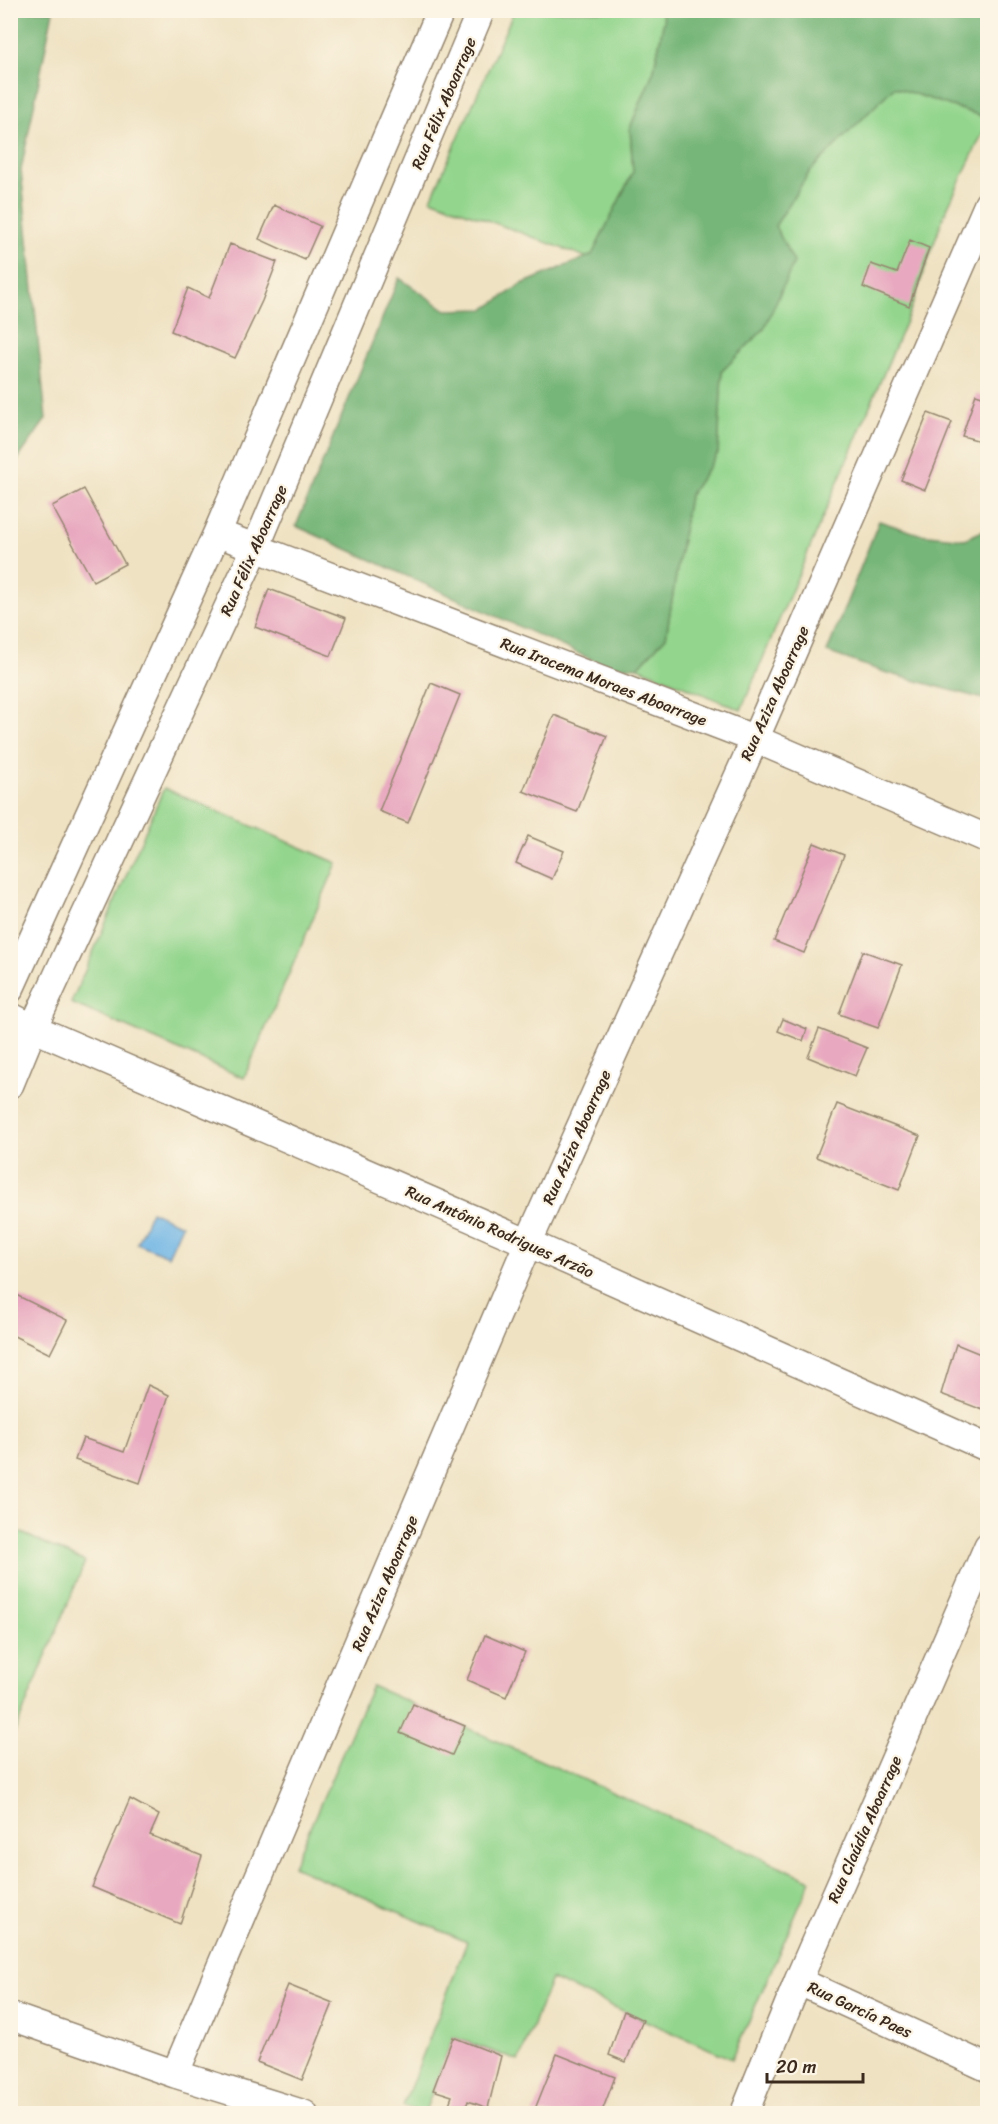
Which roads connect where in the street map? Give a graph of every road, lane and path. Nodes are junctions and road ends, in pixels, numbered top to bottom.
1 (441, 10) edge
2 (481, 10) edge
3 (987, 204) edge
4 (217, 533) junction
5 (256, 547) junction
6 (755, 739) junction
7 (987, 840) edge
8 (10, 989) edge
9 (22, 1022) edge
10 (10, 1084) edge
11 (528, 1243) junction
12 (987, 1449) edge
13 (987, 1546) edge
14 (798, 1981) junction
15 (10, 2016) edge
16 (987, 2068) edge
17 (175, 2074) junction
18 (304, 2114) edge
19 (744, 2114) edge

1 - 4 street
2 - 5 street, Rua Félix Aboarrage
3 - 6 street, Rua Aziza Aboarrage
4 - 5 street, Rua Iracema Moraes Aboarrage
4 - 8 street
5 - 6 street, Rua Iracema Moraes Aboarrage
5 - 9 street, Rua Félix Aboarrage
6 - 7 street, Rua Iracema Moraes Aboarrage
6 - 11 street, Rua Aziza Aboarrage
9 - 10 street, Rua Félix Aboarrage
9 - 11 street, Rua Antônio Rodrigues Arzão
11 - 12 street, Rua Antônio Rodrigues Arzão
11 - 17 street, Rua Aziza Aboarrage
13 - 14 street, Rua Claúdia Aboarrage
14 - 16 street, Rua García Paes
14 - 19 street, Rua Claúdia Aboarrage
15 - 17 street
17 - 18 street

